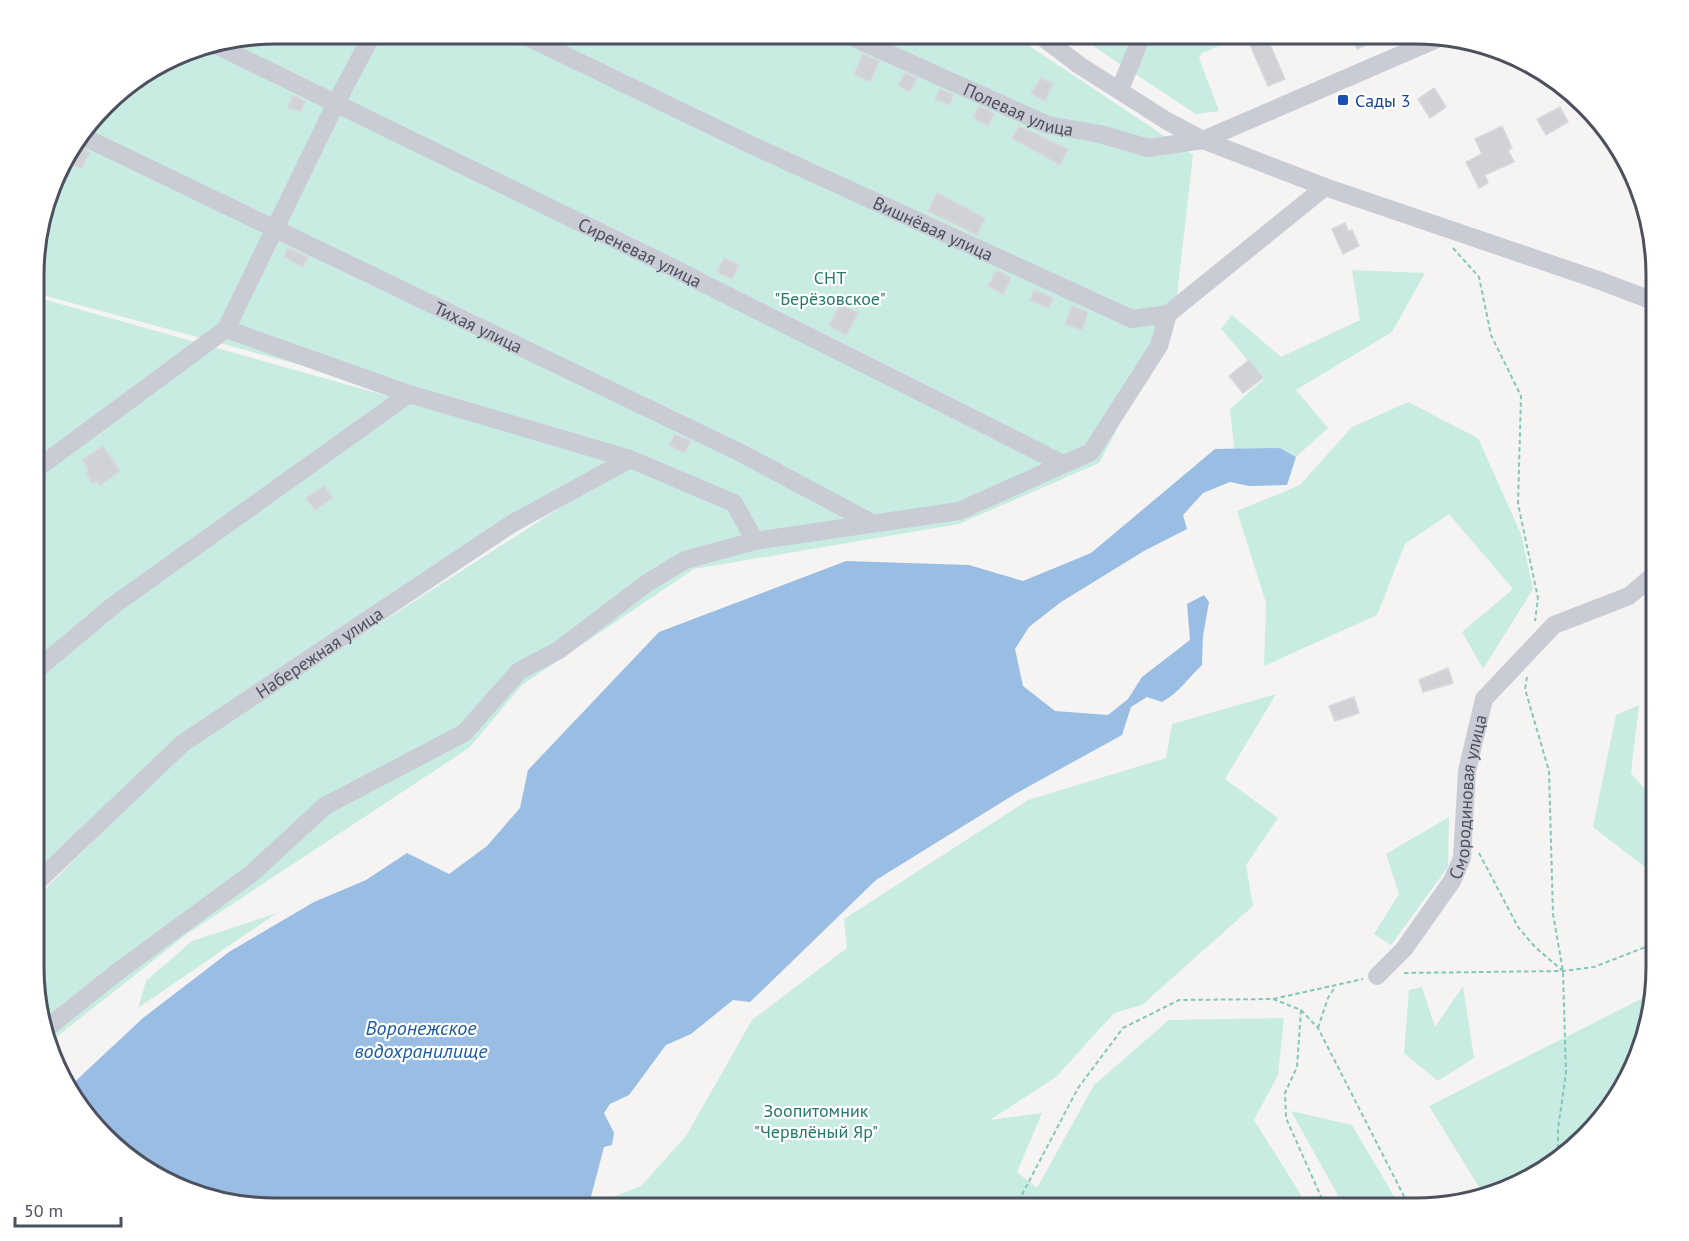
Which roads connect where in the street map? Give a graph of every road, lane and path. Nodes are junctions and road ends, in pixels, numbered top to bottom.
1 (367, 44) edge
2 (542, 44) edge
3 (868, 44) edge
4 (1052, 44) edge
5 (1138, 44) edge
6 (1425, 44) edge
7 (224, 49) edge
8 (1120, 89) junction
9 (336, 103) junction
10 (88, 139) edge
11 (1203, 140) junction
12 (1325, 187) junction
13 (275, 229) junction
14 (1452, 246) dead end
15 (1646, 298) edge
16 (1168, 314) junction
17 (226, 329) junction
18 (409, 394) junction
19 (630, 459) junction
20 (43, 464) edge
21 (1063, 464) junction
22 (872, 523) junction
23 (755, 541) junction
24 (1646, 582) edge
25 (1532, 647) junction
26 (43, 664) edge
27 (1465, 824) junction
28 (43, 876) edge
29 (1646, 947) edge
30 (1563, 971) junction
31 (1377, 976) junction
32 (1336, 985) junction
33 (1273, 999) junction
34 (1301, 1010) junction
35 (51, 1025) edge
36 (1318, 1028) junction
37 (1558, 1148) edge
38 (1020, 1198) edge
39 (1322, 1198) edge
40 (1405, 1198) edge

1 - 9 street
2 - 16 street, Вишнёвая улица
3 - 11 street, Полевая улица
4 - 8 street
5 - 8 street
6 - 11 street
7 - 9 street, Сиреневая улица
8 - 11 street
9 - 13 street
9 - 21 street, Сиреневая улица
10 - 13 street, Тихая улица
11 - 12 street
12 - 15 street
12 - 16 street
13 - 17 street
13 - 22 street, Тихая улица
14 - 25 path
16 - 21 street
17 - 18 street
17 - 20 street
18 - 19 street
18 - 26 street
19 - 23 street
19 - 28 street, Набережная улица
21 - 22 street
22 - 23 street
23 - 35 street
24 - 25 street, Смородиновая улица
25 - 27 street, Смородиновая улица
25 - 30 path
27 - 30 path
27 - 31 street, Смородиновая улица
29 - 30 path
30 - 31 path
30 - 37 path
31 - 32 path
32 - 33 path
32 - 36 path
33 - 34 path
33 - 38 path
34 - 36 path
34 - 39 path
36 - 40 path

